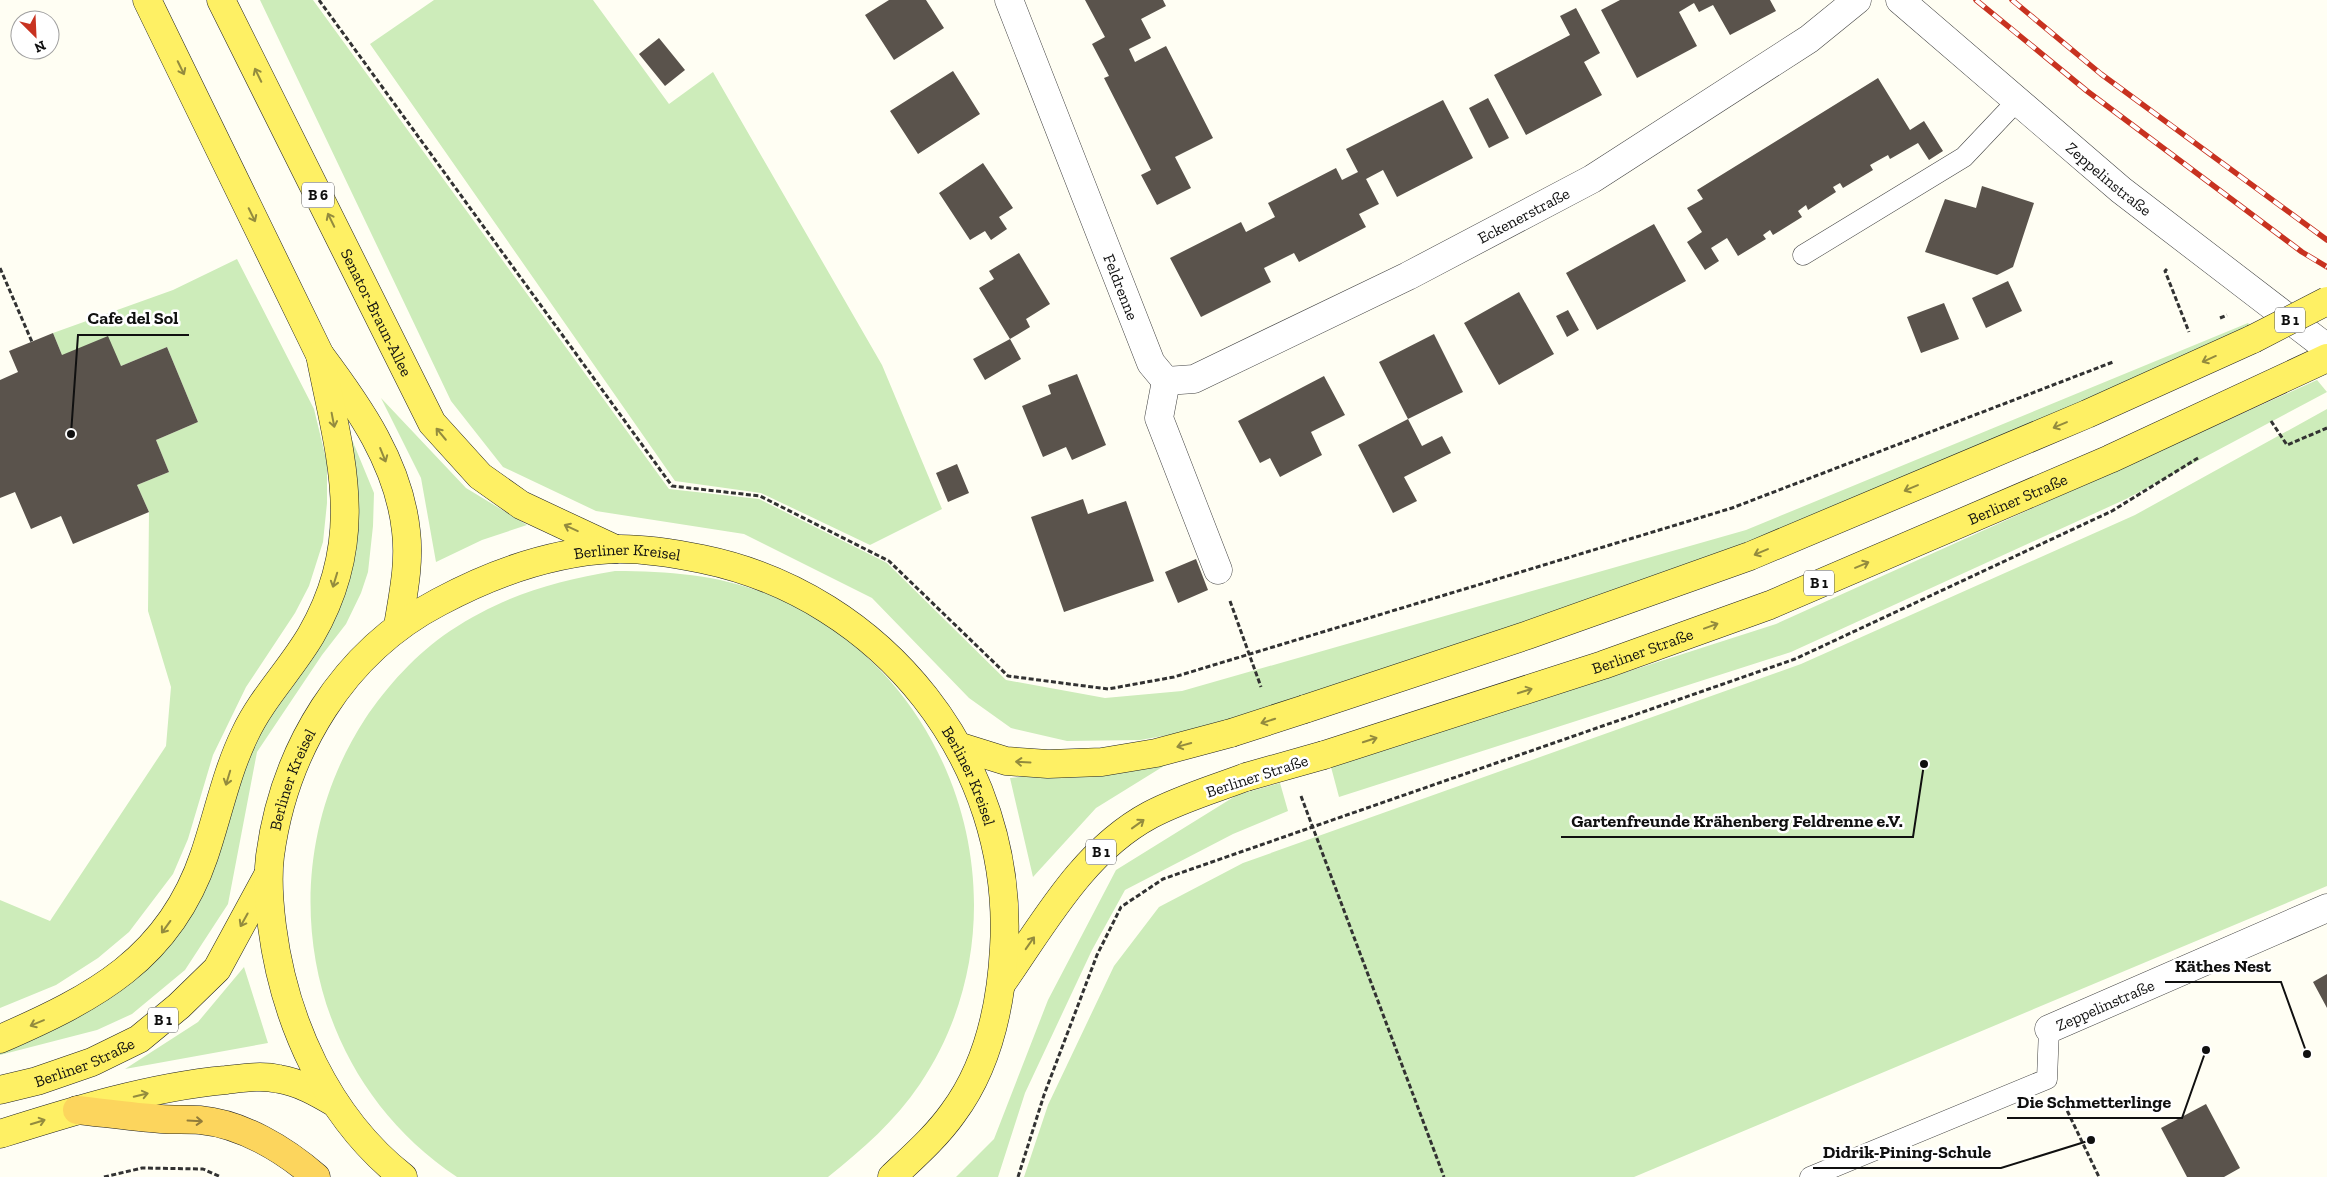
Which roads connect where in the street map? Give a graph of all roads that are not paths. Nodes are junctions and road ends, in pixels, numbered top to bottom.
1 (147, 0) edge
2 (221, 0) edge
3 (1009, 0) edge
4 (1857, 0) edge
5 (1900, 0) edge
6 (2016, 102) junction
7 (1803, 255) dead end
8 (2327, 301) edge
9 (2327, 348) edge
10 (320, 355) junction
11 (2327, 358) edge
12 (1166, 381) junction
13 (615, 549) junction
14 (1218, 570) road end
15 (398, 626) junction
16 (958, 746) junction
17 (267, 877) junction
18 (2327, 908) edge
19 (1002, 983) junction
20 (2049, 1028) joint
21 (0, 1039) edge
22 (0, 1090) edge
23 (335, 1103) junction
24 (77, 1110) junction
25 (0, 1134) edge
26 (316, 1177) edge
27 (403, 1177) edge
28 (892, 1177) edge
29 (1810, 1177) edge

1 -> 10 main road
13 -> 2 main road, Senator-Braun-Allee / B 6
3 - 12 street, Feldrenne
4 - 12 street, Eckenerstraße
5 - 6 street, Zeppelinstraße
6 - 7 lane
6 - 9 street, Zeppelinstraße
8 -> 16 main road, B 1, bridge
10 -> 15 main road
10 -> 21 main road
19 -> 11 main road, Berliner Straße / B 1, bridge
12 - 14 street
13 - 15 main road, Berliner Kreisel
13 - 16 main road, Berliner Kreisel
15 - 17 main road, Berliner Kreisel
16 - 19 main road, Berliner Kreisel
17 -> 22 main road, Berliner Straße / B 1
17 - 23 main road, Berliner Kreisel
18 - 20 street, Zeppelinstraße
19 - 28 main road, Berliner Kreisel
20 - 29 lane
24 -> 23 main road
23 - 27 main road, Berliner Kreisel
25 -> 24 main road
24 -> 26 highway

